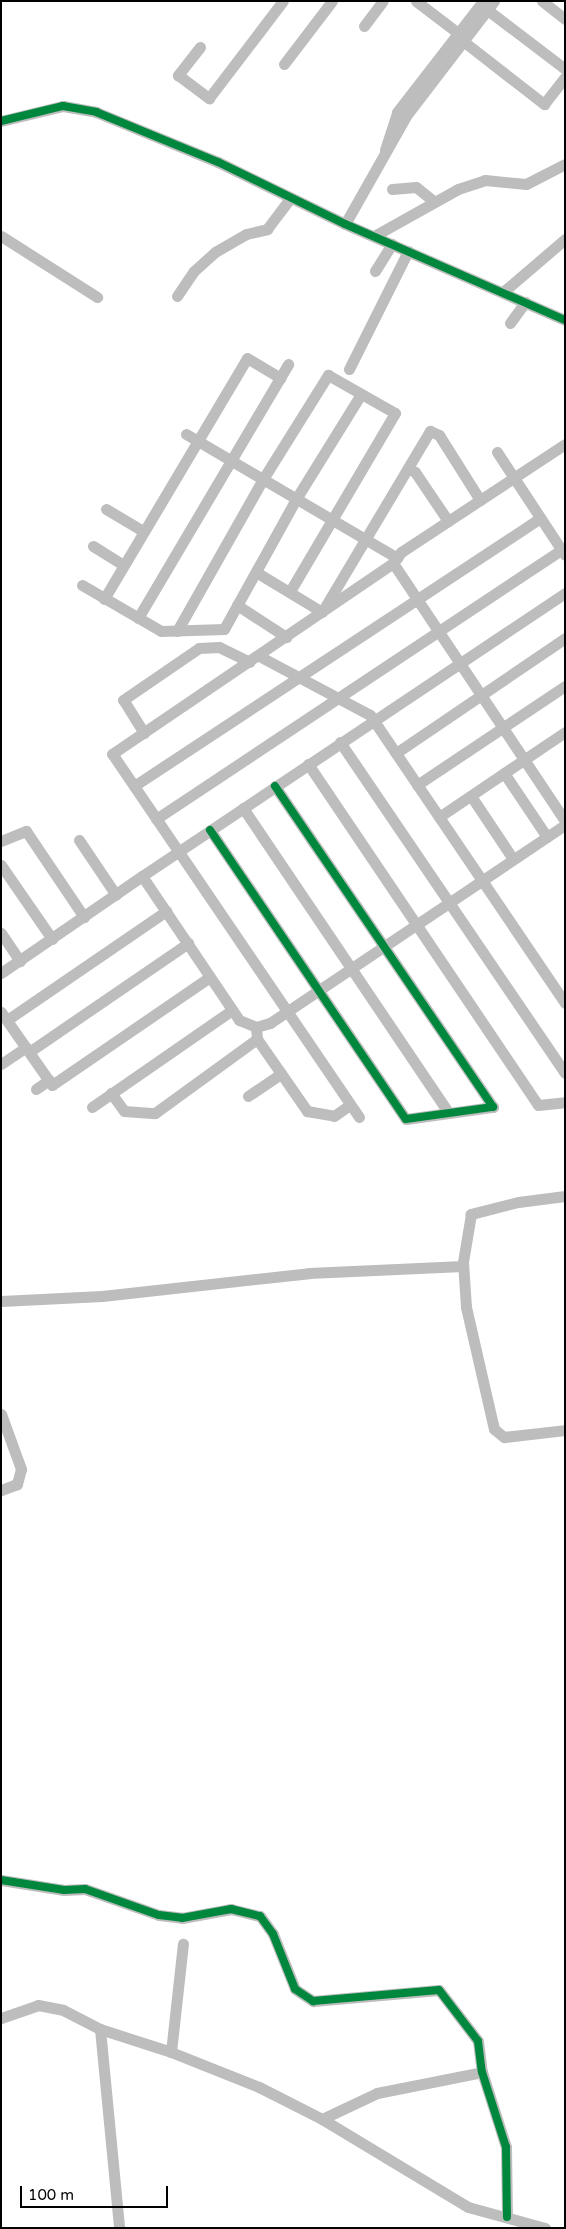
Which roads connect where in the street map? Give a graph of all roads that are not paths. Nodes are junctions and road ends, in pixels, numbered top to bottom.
1 (283, 1) edge
2 (332, 1) edge
3 (383, 1) edge
4 (416, 1) edge
5 (542, 1) edge
6 (484, 4) edge
7 (565, 18) edge
8 (364, 26) dead end
9 (461, 37) junction
10 (200, 47) dead end
11 (284, 64) dead end
12 (565, 69) edge
13 (565, 77) edge
14 (1, 121) edge
15 (565, 164) edge
16 (392, 188) dead end
17 (290, 198) junction
18 (433, 201) junction
19 (345, 224) junction
20 (1, 236) edge
21 (374, 236) junction
22 (565, 239) edge
23 (392, 244) junction
24 (408, 250) junction
25 (375, 272) dead end
26 (503, 292) junction
27 (176, 296) dead end
28 (97, 297) dead end
29 (525, 302) junction
30 (565, 320) edge
31 (510, 323) dead end
32 (288, 364) dead end
33 (349, 369) dead end
34 (280, 378) junction
35 (361, 394) junction
36 (186, 434) dead end
37 (196, 440) junction
38 (565, 444) edge
39 (497, 452) dead end
40 (230, 460) junction
41 (408, 468) junction
42 (514, 478) junction
43 (262, 479) junction
44 (296, 499) junction
45 (480, 500) junction
46 (106, 509) dead end
47 (540, 518) junction
48 (330, 519) junction
49 (448, 521) junction
50 (143, 531) junction
51 (365, 539) junction
52 (93, 546) dead end
53 (563, 552) edge
54 (395, 561) junction
55 (124, 565) junction
56 (256, 572) junction
57 (82, 585) dead end
58 (290, 591) junction
59 (565, 593) edge
60 (414, 598) junction
61 (104, 599) junction
62 (237, 605) junction
63 (322, 612) junction
64 (138, 618) junction
65 (177, 631) junction
66 (436, 631) junction
67 (286, 637) junction
68 (565, 638) edge
69 (254, 659) junction
70 (457, 663) junction
71 (299, 677) junction
72 (565, 686) edge
73 (479, 695) junction
74 (338, 698) junction
75 (374, 720) junction
76 (502, 728) junction
77 (565, 732) edge
78 (144, 733) junction
79 (340, 742) junction
80 (396, 753) junction
81 (523, 760) junction
82 (308, 764) junction
83 (504, 773) junction
84 (417, 785) junction
85 (134, 786) junction
86 (275, 786) junction
87 (471, 796) junction
88 (243, 808) junction
89 (439, 817) junction
90 (156, 819) junction
91 (565, 823) edge
92 (210, 830) junction
93 (547, 837) junction
94 (79, 840) dead end
95 (1, 841) edge
96 (178, 852) junction
97 (513, 859) junction
98 (1, 865) edge
99 (142, 876) junction
100 (481, 880) junction
101 (116, 894) junction
102 (448, 902) junction
103 (166, 911) junction
104 (84, 917) junction
105 (414, 922) junction
106 (1, 933) edge
107 (52, 939) junction
108 (188, 943) junction
109 (383, 945) junction
110 (20, 961) junction
111 (350, 967) junction
112 (1, 973) edge
113 (210, 977) junction
114 (318, 990) junction
115 (564, 1002) edge
116 (232, 1010) junction
117 (286, 1012) junction
118 (3, 1016) edge
119 (256, 1027) junction
120 (256, 1039) junction
121 (28, 1050) junction
122 (1, 1064) edge
123 (565, 1073) edge
124 (281, 1074) junction
125 (49, 1080) junction
126 (36, 1089) dead end
127 (111, 1093) junction
128 (248, 1096) dead end
129 (565, 1102) edge
130 (350, 1105) junction
131 (92, 1107) dead end
132 (449, 1113) junction
133 (359, 1118) dead end
134 (565, 1196) edge
135 (463, 1266) junction
136 (1, 1301) edge
137 (1, 1414) edge
138 (565, 1430) edge
139 (1, 1490) edge
140 (1, 1880) edge
141 (183, 1944) dead end
142 (1, 2018) edge
143 (100, 2029) junction
144 (171, 2052) junction
145 (482, 2072) junction
146 (322, 2119) junction
147 (507, 2218) junction
148 (119, 2228) edge
149 (545, 2228) edge

1 - 10 street
2 - 11 street
3 - 8 street
4 - 9 street
5 - 7 street
6 - 9 street
6 - 12 street
9 - 13 street
9 - 19 street
14 - 17 street
15 - 18 street
16 - 18 street
17 - 19 street
17 - 27 street
18 - 21 street
19 - 21 street
20 - 28 street
21 - 23 street
22 - 26 street
23 - 24 street
23 - 25 street
24 - 26 street
24 - 33 street
26 - 29 street
29 - 30 street
29 - 31 street
32 - 34 street
34 - 37 street
34 - 40 street
35 - 43 street
35 - 44 street
35 - 48 street
36 - 37 street
37 - 40 street
37 - 50 street
38 - 42 street
39 - 42 street
40 - 43 street
40 - 64 street
41 - 45 street
41 - 49 street
41 - 51 street
42 - 45 street
42 - 47 street
43 - 44 street
43 - 65 street
44 - 48 street
44 - 56 street
45 - 49 street
46 - 50 street
47 - 53 street
47 - 60 street
48 - 51 street
48 - 58 street
49 - 54 street
50 - 55 street
51 - 54 street
51 - 63 street
52 - 55 street
53 - 66 street
54 - 60 street
54 - 63 street
55 - 61 street
56 - 58 street
56 - 62 street
57 - 61 street
58 - 63 street
59 - 70 street
60 - 66 street
60 - 71 street
61 - 64 street
62 - 65 street
62 - 67 street
63 - 67 street
64 - 65 street
66 - 70 street
66 - 74 street
67 - 69 street
68 - 73 street
69 - 71 street
69 - 78 street
69 - 78 street
70 - 73 street
70 - 75 street
71 - 74 street
71 - 85 street
72 - 76 street
73 - 76 street
73 - 80 street
74 - 75 street
74 - 90 street
75 - 79 street
75 - 80 street
76 - 81 street
76 - 84 street
77 - 81 street
78 - 85 street
79 - 82 street
79 - 102 street
80 - 84 street
81 - 83 street
81 - 91 street
82 - 86 street
82 - 105 street
83 - 87 street
83 - 93 street
84 - 89 street
85 - 90 street
86 - 88 street
86 - 109 street
87 - 89 street
87 - 97 street
88 - 92 street
88 - 111 street
89 - 100 street
90 - 96 street
91 - 93 street
92 - 96 street
92 - 114 street
93 - 97 street
94 - 101 street
95 - 104 street
96 - 99 street
96 - 117 street
97 - 100 street
98 - 107 street
99 - 101 street
99 - 103 street
100 - 102 street
100 - 115 street
101 - 104 street
102 - 105 street
102 - 123 street
103 - 108 street
103 - 118 street
104 - 107 street
105 - 109 street
105 - 129 street
106 - 110 street
107 - 110 street
108 - 113 street
108 - 121 street
109 - 111 street
109 - 132 street
110 - 112 street
111 - 114 street
111 - 132 street
113 - 116 street
113 - 125 street
114 - 117 street
114 - 132 street
116 - 119 street
116 - 127 street
117 - 119 street
117 - 130 street
118 - 121 street
119 - 120 street
120 - 124 street
120 - 127 street
121 - 122 street
121 - 125 street
124 - 128 street
124 - 130 street
125 - 126 street
127 - 131 street
130 - 133 street
134 - 135 street
135 - 136 street
135 - 138 street
137 - 139 street
140 - 145 street
141 - 144 street
142 - 143 street
143 - 144 street
143 - 148 street
144 - 146 street
145 - 146 street
145 - 147 street
146 - 147 street
147 - 149 street

